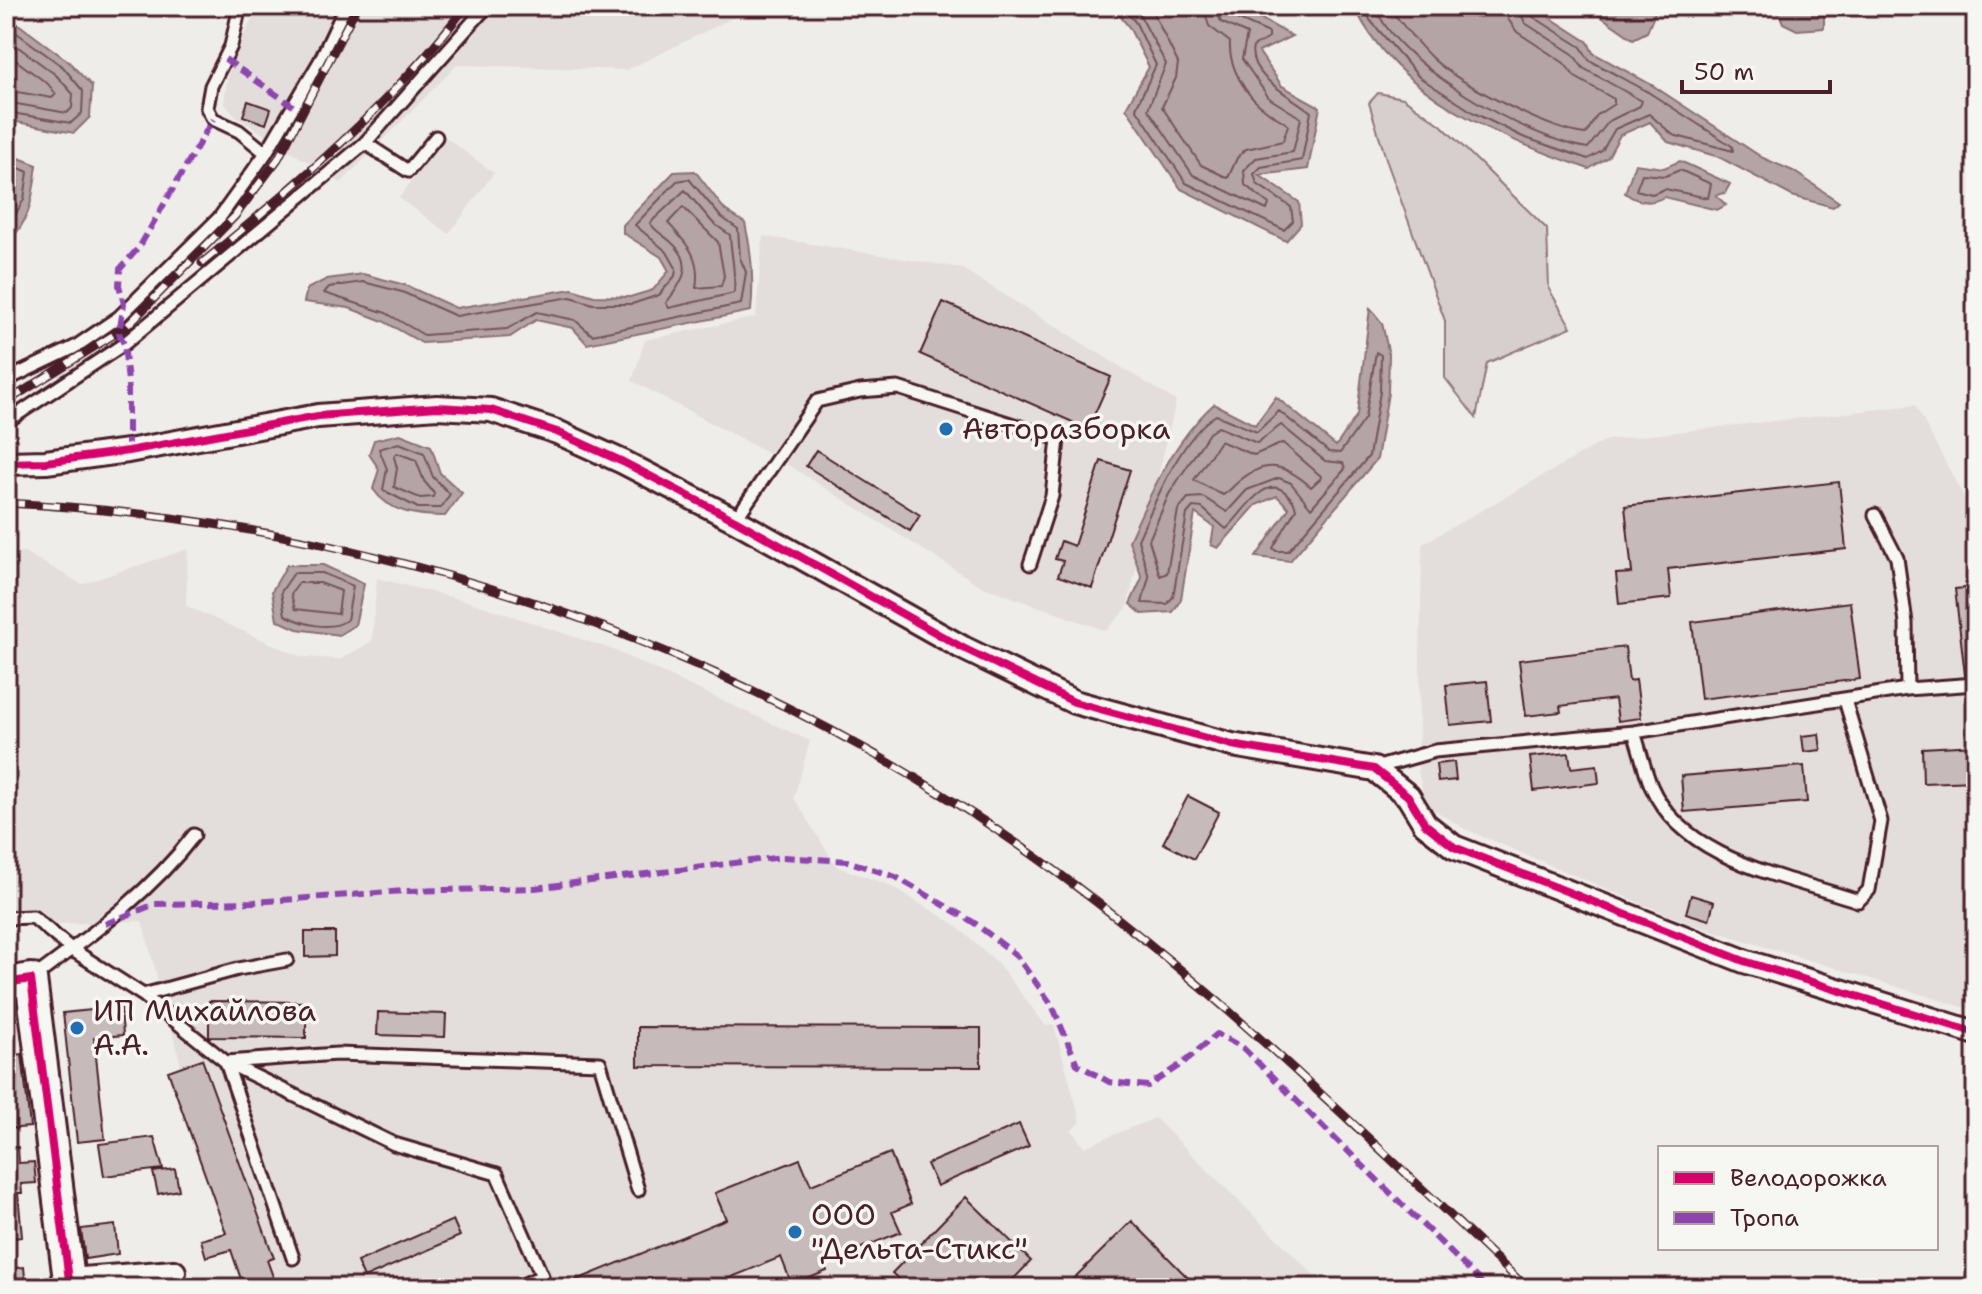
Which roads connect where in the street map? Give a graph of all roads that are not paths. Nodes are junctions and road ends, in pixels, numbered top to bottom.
1 (240, 6) edge
2 (346, 6) edge
3 (487, 6) edge
4 (436, 137) dead end
5 (365, 143) junction
6 (266, 153) junction
7 (6, 380) edge
8 (6, 422) edge
9 (6, 463) edge
10 (1875, 515) dead end
11 (735, 520) junction
12 (1030, 564) dead end
13 (1976, 684) edge
14 (1907, 689) junction
15 (1845, 700) junction
16 (1634, 732) junction
17 (1374, 769) junction
18 (194, 835) dead end
19 (6, 918) edge
20 (71, 949) junction
21 (287, 960) dead end
22 (18, 981) edge
23 (143, 995) junction
24 (1976, 1033) edge
25 (226, 1062) junction
26 (638, 1190) dead end
27 (293, 1258) dead end
28 (175, 1280) edge
29 (70, 1284) edge
30 (516, 1288) edge

1 - 6 lane
2 - 6 lane
3 - 5 lane
4 - 5 lane
5 - 8 lane
6 - 7 lane
9 - 11 street
10 - 14 lane
11 - 12 lane
11 - 17 street
13 - 14 lane
14 - 15 lane
15 - 16 lane
15 - 16 lane
16 - 17 lane
17 - 24 street
18 - 20 lane
19 - 20 lane
20 - 22 lane
20 - 23 lane
21 - 23 lane
22 - 29 street
23 - 25 lane
25 - 26 lane
25 - 27 lane
25 - 30 lane
28 - 29 street

